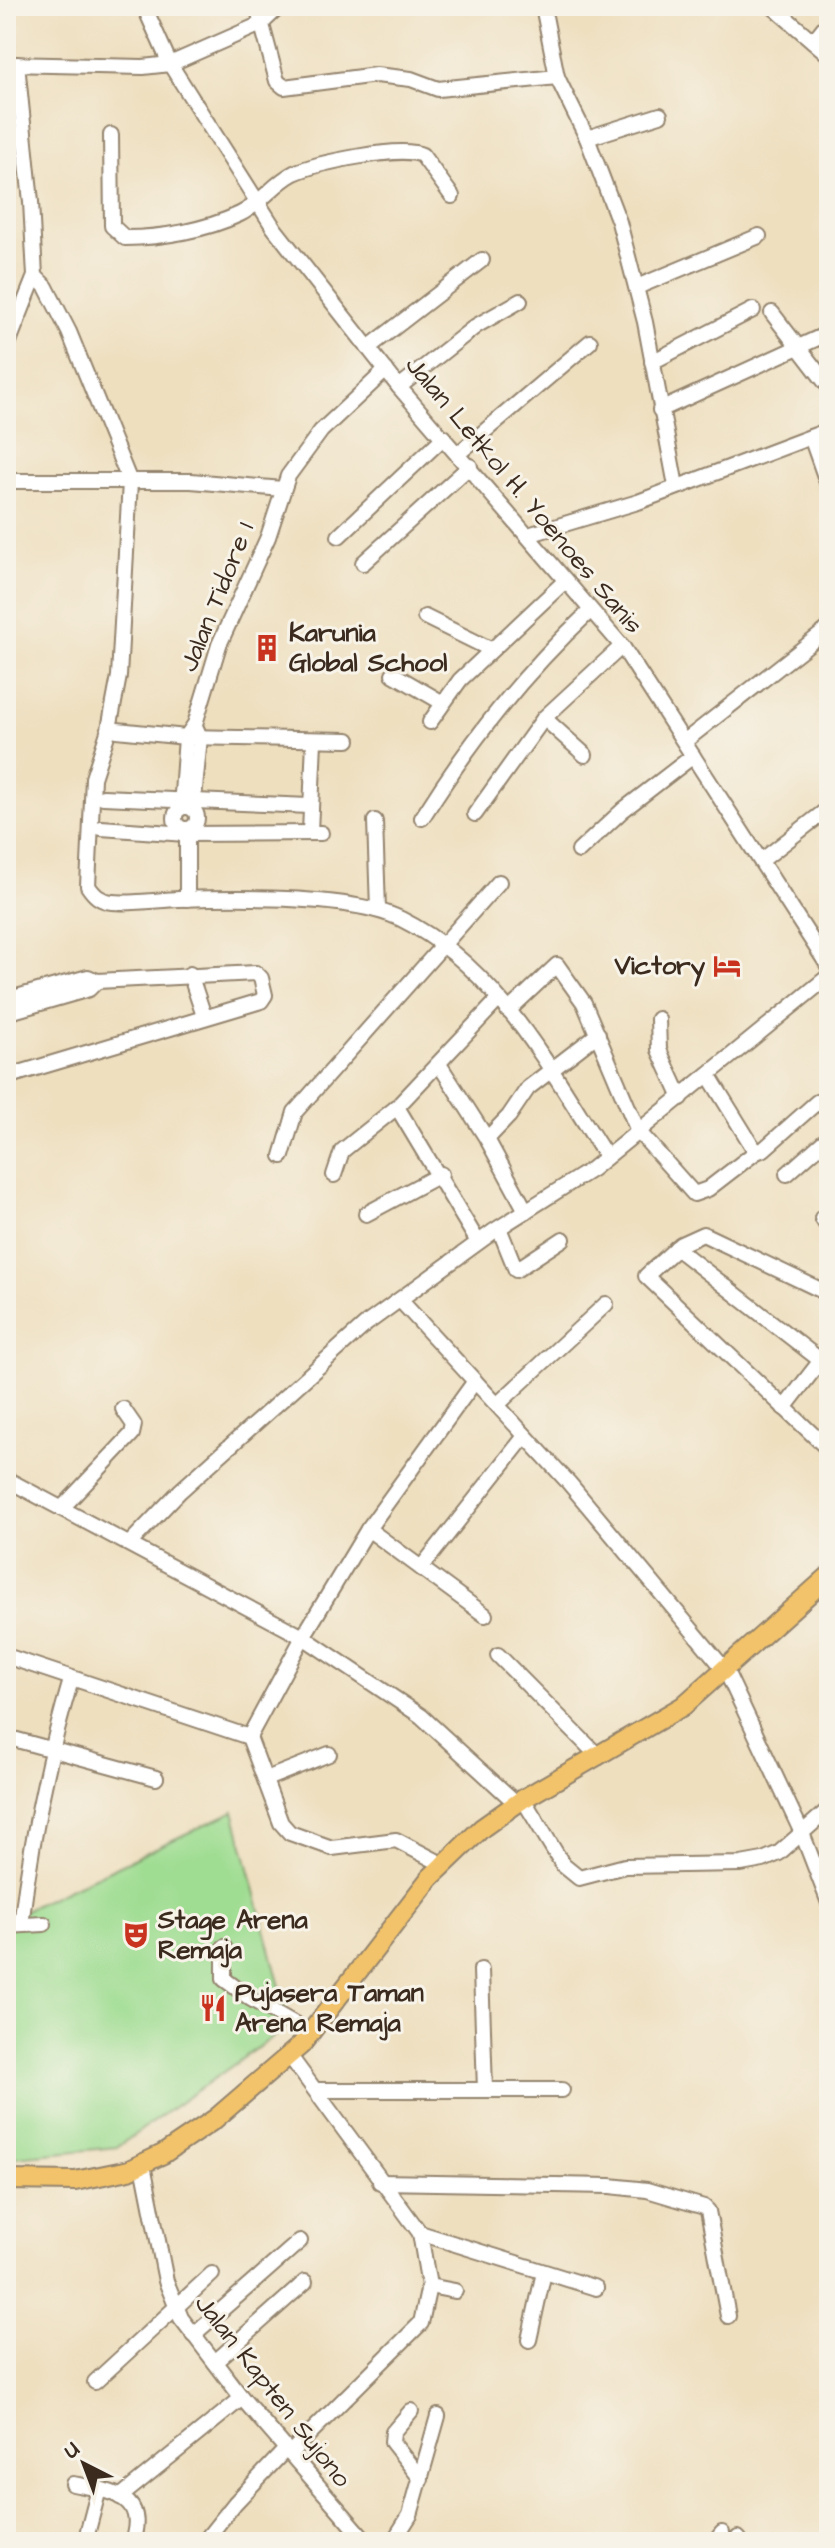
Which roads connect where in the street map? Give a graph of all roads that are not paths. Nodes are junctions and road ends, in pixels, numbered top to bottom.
1 (144, 6) edge
2 (257, 6) edge
3 (280, 6) edge
4 (543, 6) edge
5 (772, 6) edge
6 (829, 21) edge
7 (261, 24) junction
8 (813, 41) junction
9 (829, 55) edge
10 (11, 64) edge
11 (170, 64) junction
12 (557, 77) junction
13 (660, 115) dead end
14 (111, 135) dead end
15 (587, 138) junction
16 (452, 196) dead end
17 (260, 204) junction
18 (759, 236) dead end
19 (482, 260) dead end
20 (35, 276) junction
21 (637, 287) junction
22 (520, 301) dead end
23 (753, 310) dead end
24 (772, 313) dead end
25 (829, 333) edge
26 (590, 342) dead end
27 (801, 347) junction
28 (368, 348) junction
29 (6, 349) edge
30 (652, 362) junction
31 (386, 370) junction
32 (399, 387) junction
33 (829, 387) edge
34 (660, 410) junction
35 (829, 430) edge
36 (444, 437) junction
37 (811, 437) junction
38 (459, 453) junction
39 (470, 466) junction
40 (6, 481) edge
41 (130, 482) junction
42 (676, 486) junction
43 (829, 488) edge
44 (283, 489) junction
45 (528, 535) junction
46 (339, 536) dead end
47 (363, 563) dead end
48 (565, 581) junction
49 (590, 611) junction
50 (425, 617) dead end
51 (829, 628) edge
52 (622, 646) junction
53 (490, 649) junction
54 (393, 674) dead end
55 (443, 703) junction
56 (544, 718) junction
57 (430, 722) dead end
58 (117, 730) dead end
59 (194, 733) junction
60 (348, 740) dead end
61 (314, 741) junction
62 (685, 741) junction
63 (585, 755) dead end
64 (693, 756) junction
65 (103, 797) dead end
66 (187, 806) junction
67 (309, 806) junction
68 (829, 808) edge
69 (475, 814) dead end
70 (422, 818) dead end
71 (375, 821) dead end
72 (101, 828) dead end
73 (186, 832) junction
74 (579, 851) dead end
75 (761, 861) junction
76 (499, 882) dead end
77 (187, 899) junction
78 (378, 909) junction
79 (443, 946) junction
80 (828, 966) edge
81 (190, 974) junction
82 (97, 981) junction
83 (6, 1000) edge
84 (504, 1005) junction
85 (6, 1013) edge
86 (204, 1016) junction
87 (658, 1019) dead end
88 (598, 1034) junction
89 (439, 1064) junction
90 (553, 1071) junction
91 (709, 1076) junction
92 (6, 1077) edge
93 (681, 1098) junction
94 (397, 1107) junction
95 (829, 1110) edge
96 (638, 1131) junction
97 (829, 1137) edge
98 (487, 1139) junction
99 (756, 1152) junction
100 (282, 1156) dead end
101 (606, 1156) junction
102 (441, 1174) junction
103 (787, 1174) dead end
104 (334, 1175) dead end
105 (526, 1211) junction
106 (366, 1214) dead end
107 (499, 1228) junction
108 (563, 1239) dead end
109 (478, 1242) junction
110 (676, 1248) junction
111 (829, 1294) edge
112 (400, 1300) junction
113 (606, 1304) dead end
114 (827, 1359) edge
115 (475, 1381) junction
116 (497, 1405) junction
117 (784, 1408) junction
118 (123, 1409) dead end
119 (525, 1436) junction
120 (829, 1450) edge
121 (6, 1479) edge
122 (62, 1508) junction
123 (368, 1529) junction
124 (130, 1543) junction
125 (421, 1568) junction
126 (829, 1576) edge
127 (485, 1615) dead end
128 (303, 1637) junction
129 (498, 1655) dead end
130 (6, 1656) edge
131 (726, 1671) junction
132 (71, 1680) junction
133 (6, 1737) edge
134 (249, 1737) junction
135 (50, 1750) junction
136 (329, 1754) dead end
137 (599, 1757) junction
138 (156, 1778) dead end
139 (266, 1779) junction
140 (520, 1801) junction
141 (829, 1809) edge
142 (802, 1833) junction
143 (442, 1864) junction
144 (829, 1903) edge
145 (44, 1924) dead end
146 (14, 1926) edge
147 (224, 1947) dead end
148 (481, 1970) dead end
149 (311, 2033) junction
150 (289, 2055) junction
151 (317, 2090) junction
152 (485, 2090) junction
153 (562, 2090) dead end
154 (143, 2165) junction
155 (6, 2180) edge
156 (380, 2182) junction
157 (420, 2233) junction
158 (300, 2241) dead end
159 (544, 2272) junction
160 (212, 2274) dead end
161 (305, 2282) dead end
162 (429, 2286) junction
163 (596, 2288) dead end
164 (455, 2291) dead end
165 (174, 2306) junction
166 (728, 2316) dead end
167 (193, 2335) junction
168 (529, 2340) dead end
169 (215, 2362) junction
170 (95, 2382) dead end
171 (242, 2398) junction
172 (411, 2411) dead end
173 (438, 2416) dead end
174 (288, 2451) junction
175 (421, 2479) junction
176 (73, 2484) dead end
177 (99, 2489) junction
178 (120, 2497) junction
179 (85, 2542) edge
180 (132, 2542) edge
181 (204, 2542) edge
182 (367, 2542) edge
183 (393, 2542) edge

1 - 11 street, Jalan Letkol H. Yoenoes Sanis
2 - 7 street
3 - 7 street
4 - 12 street
5 - 8 street
6 - 8 street
7 - 11 street
7 - 12 street
8 - 9 street
10 - 11 street
10 - 20 street
11 - 17 street, Jalan Letkol H. Yoenoes Sanis
12 - 15 street
13 - 15 street
14 - 17 street
15 - 21 street
16 - 17 street
17 - 28 street, Jalan Letkol H. Yoenoes Sanis
18 - 21 street
19 - 28 street
20 - 29 street
20 - 41 street
21 - 30 street
22 - 32 street
23 - 30 street
24 - 27 street
25 - 27 street
26 - 38 street
27 - 33 street
27 - 34 street
28 - 31 street, Jalan Letkol H. Yoenoes Sanis
30 - 34 street
31 - 32 street, Jalan Letkol H. Yoenoes Sanis
31 - 44 street, Jalan Tidore 1
32 - 36 street, Jalan Letkol H. Yoenoes Sanis
34 - 42 street
35 - 37 street
36 - 38 street, Jalan Letkol H. Yoenoes Sanis
36 - 46 street
37 - 42 street
37 - 43 street
38 - 39 street, Jalan Letkol H. Yoenoes Sanis
39 - 45 street, Jalan Letkol H. Yoenoes Sanis
39 - 47 street
40 - 41 street
41 - 44 street
41 - 77 street
42 - 45 street
44 - 59 street, Jalan Tidore 1
45 - 48 street, Jalan Letkol H. Yoenoes Sanis
48 - 49 street, Jalan Letkol H. Yoenoes Sanis
48 - 53 street
49 - 52 street, Jalan Letkol H. Yoenoes Sanis
49 - 70 street
50 - 53 street
51 - 62 street
52 - 56 street
52 - 62 street, Jalan Letkol H. Yoenoes Sanis
53 - 55 street
54 - 55 street
55 - 57 street
56 - 63 street
56 - 69 street
58 - 59 street
59 - 61 street
59 - 66 street, Jalan Tidore 1
60 - 61 street
61 - 67 street
62 - 64 street, Jalan Letkol H. Yoenoes Sanis
64 - 74 street
64 - 75 street, Jalan Letkol H. Yoenoes Sanis
65 - 66 street
66 - 67 street
66 - 73 street
67 - 73 street
68 - 75 street
71 - 78 street
72 - 73 street
73 - 77 street
75 - 80 street, Jalan Letkol H. Yoenoes Sanis
76 - 79 street
77 - 78 street
78 - 79 street
79 - 84 street
79 - 100 street
80 - 91 street
81 - 82 street
81 - 86 street
81 - 86 street
82 - 83 street
82 - 85 street
84 - 88 street
84 - 89 street
84 - 90 street
86 - 92 street
87 - 93 street
88 - 90 street
88 - 96 street
89 - 94 street
89 - 98 street
90 - 98 street
90 - 101 street
91 - 93 street
91 - 99 street
93 - 96 street
94 - 102 street
94 - 104 street
95 - 99 street
96 - 99 street
96 - 101 street
97 - 103 street
98 - 105 street
101 - 105 street
102 - 106 street
102 - 109 street
105 - 107 street
107 - 108 street
107 - 109 street
109 - 112 street
110 - 111 street
110 - 114 street
110 - 117 street
112 - 115 street
112 - 124 street
113 - 116 street
114 - 117 street
115 - 116 street
115 - 123 street
116 - 119 street
117 - 120 street
118 - 122 street
119 - 125 street
119 - 131 street
121 - 122 street
122 - 124 street
123 - 125 street
123 - 128 street
124 - 128 street
125 - 127 street
126 - 131 main road
128 - 134 street
128 - 140 street
129 - 137 street
130 - 132 street
131 - 137 main road
131 - 142 street
132 - 134 street
132 - 135 street
133 - 135 street
134 - 139 street
135 - 138 street
135 - 146 street
136 - 139 street
137 - 140 main road
139 - 143 street
140 - 142 street
140 - 143 main road
141 - 142 street
142 - 144 street
143 - 149 main road
145 - 146 street
147 - 149 street
148 - 152 street
149 - 150 main road
150 - 151 street
150 - 154 main road
151 - 152 street
151 - 156 street
152 - 153 street
154 - 155 main road
154 - 165 street, Jalan Kapten Sujono
156 - 157 street
156 - 166 street
157 - 159 street
157 - 162 street
158 - 167 street
159 - 163 street
159 - 168 street
160 - 165 street
161 - 169 street
162 - 164 street
162 - 174 street
165 - 167 street, Jalan Kapten Sujono
165 - 170 street
167 - 169 street, Jalan Kapten Sujono
169 - 171 street, Jalan Kapten Sujono
171 - 174 street, Jalan Kapten Sujono
171 - 178 street
172 - 175 street
173 - 175 street
174 - 181 street
174 - 182 street, Jalan Kapten Sujono
175 - 183 street
176 - 177 street
177 - 178 street
177 - 179 street
178 - 180 street

